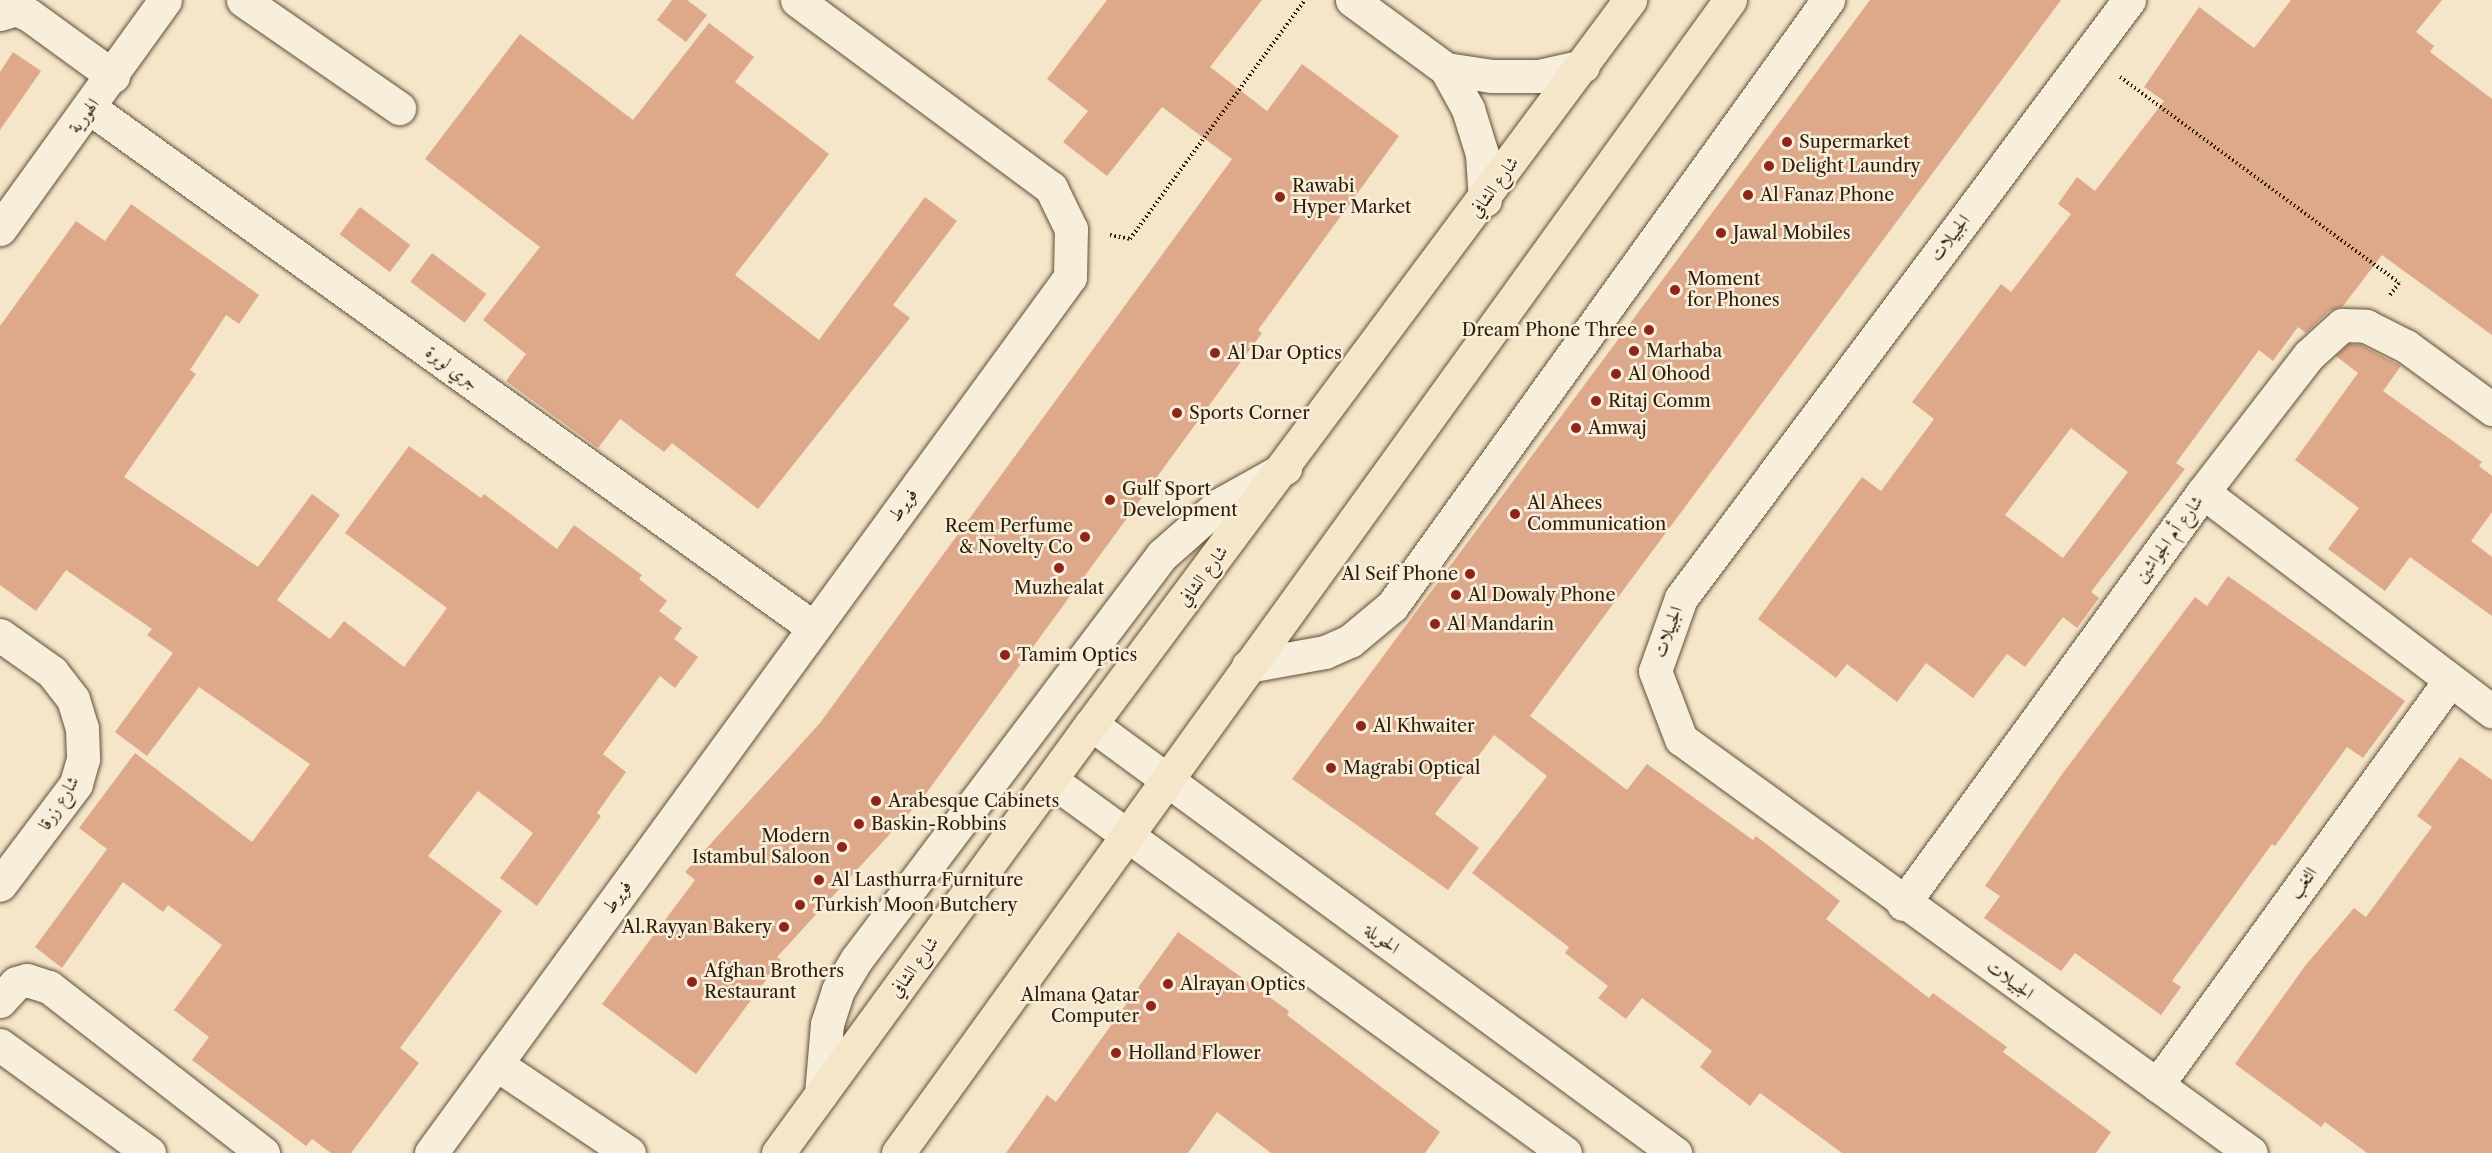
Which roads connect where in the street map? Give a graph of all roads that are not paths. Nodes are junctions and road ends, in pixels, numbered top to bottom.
1 (165, 0) edge
2 (243, 0) edge
3 (797, 0) edge
4 (1352, 0) edge
5 (1730, 0) edge
6 (1828, 0) edge
7 (2129, 0) edge
8 (1628, 2) edge
9 (0, 14) edge
10 (1583, 66) junction
11 (1446, 69) junction
12 (112, 76) junction
13 (90, 108) junction
14 (399, 108) dead end
15 (1485, 200) junction
16 (0, 229) edge
17 (2492, 409) edge
18 (1285, 468) junction
19 (2203, 492) junction
20 (814, 628) junction
21 (0, 635) edge
22 (1248, 666) junction
23 (2449, 682) junction
24 (2492, 711) edge
25 (1091, 724) junction
26 (1052, 780) junction
27 (1166, 780) junction
28 (1127, 836) junction
29 (0, 885) edge
30 (1903, 904) junction
31 (0, 1001) edge
32 (0, 1045) edge
33 (496, 1064) junction
34 (2157, 1085) junction
35 (821, 1094) junction
36 (149, 1153) edge
37 (263, 1153) edge
38 (432, 1153) edge
39 (629, 1153) edge
40 (778, 1153) edge
41 (898, 1153) edge
42 (1565, 1153) edge
43 (1675, 1153) edge
44 (2251, 1153) edge

1 - 12 street, الهورية
2 - 14 street
3 - 20 street, فويرط
4 - 11 street
5 - 22 main road
6 - 22 street
7 - 30 street, الجبيلات
8 - 10 main road, شارع الشافي
9 - 12 street
10 - 11 street
10 - 15 main road, شارع الشافي
11 - 15 street
12 - 13 street, الهورية
13 - 16 street, الهورية
13 - 20 street, جري لوبرة
15 - 18 main road, شارع الشافي
17 - 19 street, شارع أم الجواشين
18 - 25 main road, شارع الشافي
18 - 35 street
19 - 23 street
19 - 30 street, شارع أم الجواشين
20 - 33 street, فويرط
21 - 29 street, شارع زرقا
22 - 27 main road
23 - 24 street
23 - 34 street, الثغب
25 - 26 main road, شارع الشافي
25 - 27 street, الحويلة
26 - 28 street
26 - 35 main road, شارع الشافي
27 - 28 main road
27 - 43 street, الحويلة
28 - 41 main road
28 - 42 street
30 - 34 street, الجبيلات
31 - 37 street
32 - 36 street
33 - 38 street, فويرط
33 - 39 street
34 - 44 street, الجبيلات
35 - 40 main road, شارع الشافي

